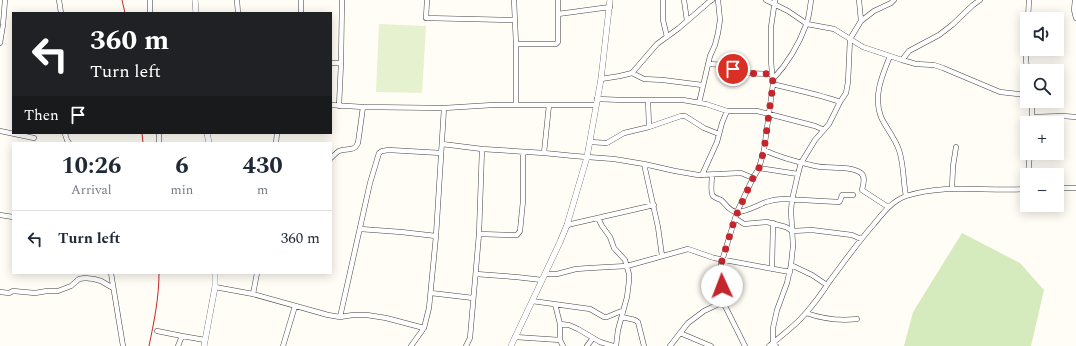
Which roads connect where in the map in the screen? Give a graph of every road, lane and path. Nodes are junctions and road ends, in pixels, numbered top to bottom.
1 (5, 0) edge
2 (59, 0) edge
3 (150, 0) edge
4 (195, 0) edge
5 (237, 0) edge
6 (301, 0) edge
7 (342, 0) edge
8 (426, 0) edge
9 (514, 0) edge
10 (558, 0) edge
11 (610, 0) edge
12 (663, 0) edge
13 (684, 0) edge
14 (712, 0) edge
15 (718, 0) edge
16 (766, 0) edge
17 (811, 0) edge
18 (859, 0) edge
19 (894, 0) edge
20 (980, 0) edge
21 (1029, 0) edge
22 (1075, 0) edge
23 (774, 2) edge
24 (610, 7) junction
25 (1075, 10) edge
26 (62, 12) edge
27 (150, 12) edge
28 (196, 12) edge
29 (238, 12) edge
30 (302, 12) edge
31 (1028, 12) edge
32 (558, 14) junction
33 (1076, 18) edge
34 (514, 20) junction
35 (686, 21) junction
36 (861, 21) junction
37 (807, 24) junction
38 (667, 36) junction
39 (850, 39) junction
40 (0, 43) edge
41 (516, 44) junction
42 (890, 56) junction
43 (902, 60) junction
44 (332, 63) edge
45 (341, 63) junction
46 (708, 64) junction
47 (632, 73) junction
48 (600, 79) junction
49 (773, 79) junction
50 (702, 85) junction
51 (1020, 94) edge
52 (648, 100) junction
53 (596, 102) junction
54 (840, 102) junction
55 (699, 103) junction
56 (332, 105) edge
57 (516, 105) junction
58 (549, 105) junction
59 (339, 106) junction
60 (363, 107) junction
61 (444, 108) junction
62 (727, 111) junction
63 (769, 114) junction
64 (1064, 116) edge
65 (1076, 118) edge
66 (649, 127) junction
67 (824, 130) junction
68 (0, 131) edge
69 (12, 133) edge
70 (15, 134) edge
71 (719, 134) junction
72 (34, 138) dead end
73 (590, 142) junction
74 (442, 144) junction
75 (956, 147) dead end
76 (482, 149) junction
77 (764, 150) junction
78 (522, 152) junction
79 (544, 152) junction
80 (441, 153) junction
81 (332, 157) edge
82 (587, 157) junction
83 (802, 163) junction
84 (644, 164) junction
85 (759, 168) junction
86 (798, 174) junction
87 (702, 175) junction
88 (712, 175) junction
89 (753, 178) junction
90 (952, 188) junction
91 (1064, 188) edge
92 (1076, 188) edge
93 (1020, 189) edge
94 (853, 195) dead end
95 (906, 196) junction
96 (792, 200) junction
97 (654, 205) junction
98 (888, 207) junction
99 (737, 212) junction
100 (0, 215) edge
101 (12, 217) edge
102 (598, 218) junction
103 (735, 218) junction
104 (773, 223) junction
105 (567, 225) junction
106 (360, 229) junction
107 (792, 231) junction
108 (479, 234) junction
109 (436, 236) junction
110 (861, 239) junction
111 (662, 256) junction
112 (723, 260) junction
113 (792, 265) junction
114 (627, 266) junction
115 (772, 269) junction
116 (790, 272) junction
117 (111, 274) edge
118 (215, 274) edge
119 (257, 274) edge
120 (476, 274) junction
121 (545, 274) junction
122 (542, 280) junction
123 (827, 285) junction
124 (215, 287) junction
125 (113, 288) junction
126 (0, 292) edge
127 (431, 293) junction
128 (252, 294) junction
129 (473, 298) junction
130 (532, 301) junction
131 (723, 302) junction
132 (555, 304) junction
133 (295, 306) junction
134 (623, 311) junction
135 (806, 313) junction
136 (340, 317) junction
137 (622, 317) junction
138 (857, 319) dead end
139 (560, 324) junction
140 (424, 328) junction
141 (157, 331) dead end
142 (680, 333) junction
143 (182, 336) junction
144 (515, 336) junction
145 (593, 338) junction
146 (560, 340) junction
147 (204, 343) edge
148 (773, 345) edge
149 (123, 346) edge
150 (178, 346) edge
151 (283, 346) edge
152 (410, 346) edge
153 (466, 346) edge
154 (511, 346) edge
155 (563, 346) edge
156 (587, 346) edge
157 (612, 346) edge
158 (616, 346) edge
159 (644, 346) edge
160 (670, 346) edge
161 (711, 346) edge
162 (745, 346) edge

1 - 40 street
2 - 26 street
3 - 27 street
4 - 28 street
5 - 29 street
6 - 30 street
7 - 45 street
8 - 34 street
9 - 34 street
10 - 32 street
11 - 24 street
12 - 38 street
13 - 35 street
14 - 35 street
15 - 46 street
16 - 23 street
17 - 37 street
18 - 36 street
19 - 36 street
20 - 43 street
21 - 31 street
22 - 25 street
23 - 37 street
23 - 49 street
24 - 32 street
24 - 48 street
25 - 33 street
32 - 41 street
34 - 41 street
35 - 38 street
36 - 39 street
37 - 39 street
37 - 49 street
38 - 47 street
39 - 42 street
39 - 54 street
41 - 57 street
42 - 43 street
42 - 95 street
43 - 51 street
44 - 45 street
45 - 59 street
46 - 49 street
46 - 50 street
47 - 48 street
47 - 50 street
48 - 53 street
49 - 54 street
49 - 63 street
50 - 55 street
52 - 53 street
52 - 55 street
52 - 66 street
53 - 58 street
53 - 73 street
54 - 67 street
55 - 62 street
56 - 59 street
57 - 58 street
57 - 61 street
58 - 79 street
59 - 60 street
60 - 61 street
60 - 81 street
61 - 74 street
62 - 63 street
62 - 71 street
63 - 67 street
63 - 77 street
64 - 65 street
66 - 71 street
66 - 73 street
67 - 83 street
68 - 69 street
70 - 72 street
71 - 87 street
73 - 82 street
74 - 76 street
74 - 80 street
75 - 90 street
76 - 78 street
76 - 108 street
77 - 83 street
77 - 85 street
78 - 79 street
78 - 108 street
79 - 82 street
80 - 106 street
80 - 109 street
82 - 84 street
82 - 105 street
83 - 86 street
83 - 98 street
84 - 87 street
84 - 97 street
85 - 86 street
85 - 89 street
86 - 96 street
87 - 88 street
88 - 89 street
88 - 99 street
89 - 99 street
90 - 93 street
90 - 95 street
91 - 92 street
94 - 96 street
95 - 98 street
96 - 99 street
96 - 107 street
97 - 102 street
97 - 111 street
98 - 110 street
99 - 103 street
100 - 101 street
102 - 105 street
102 - 114 street
103 - 104 street
103 - 112 street
104 - 107 street
104 - 115 street
105 - 121 street
106 - 109 street
106 - 136 street
107 - 110 street
107 - 113 street
108 - 120 street
109 - 127 street
110 - 123 street
111 - 112 street
111 - 114 street
112 - 115 street
112 - 131 street
113 - 116 street
113 - 123 street
114 - 121 street
114 - 134 street
115 - 116 street
116 - 148 street
117 - 125 street
118 - 124 street
119 - 128 street
120 - 122 street
120 - 129 street
121 - 122 street
122 - 130 street
123 - 135 street
124 - 128 street
124 - 147 street
125 - 126 street
125 - 149 street
127 - 129 street
127 - 140 street
128 - 133 street
129 - 153 street
130 - 132 street
130 - 144 street
131 - 142 street
131 - 162 street
132 - 134 street
132 - 139 street
133 - 136 street
133 - 151 street
134 - 137 street
135 - 138 street
135 - 148 street
136 - 140 street
137 - 158 street
137 - 159 street
139 - 145 street
139 - 146 street
140 - 152 street
141 - 143 street
142 - 160 street
142 - 161 street
143 - 147 street
143 - 150 street
144 - 146 street
144 - 154 street
145 - 156 street
145 - 157 street
146 - 155 street

